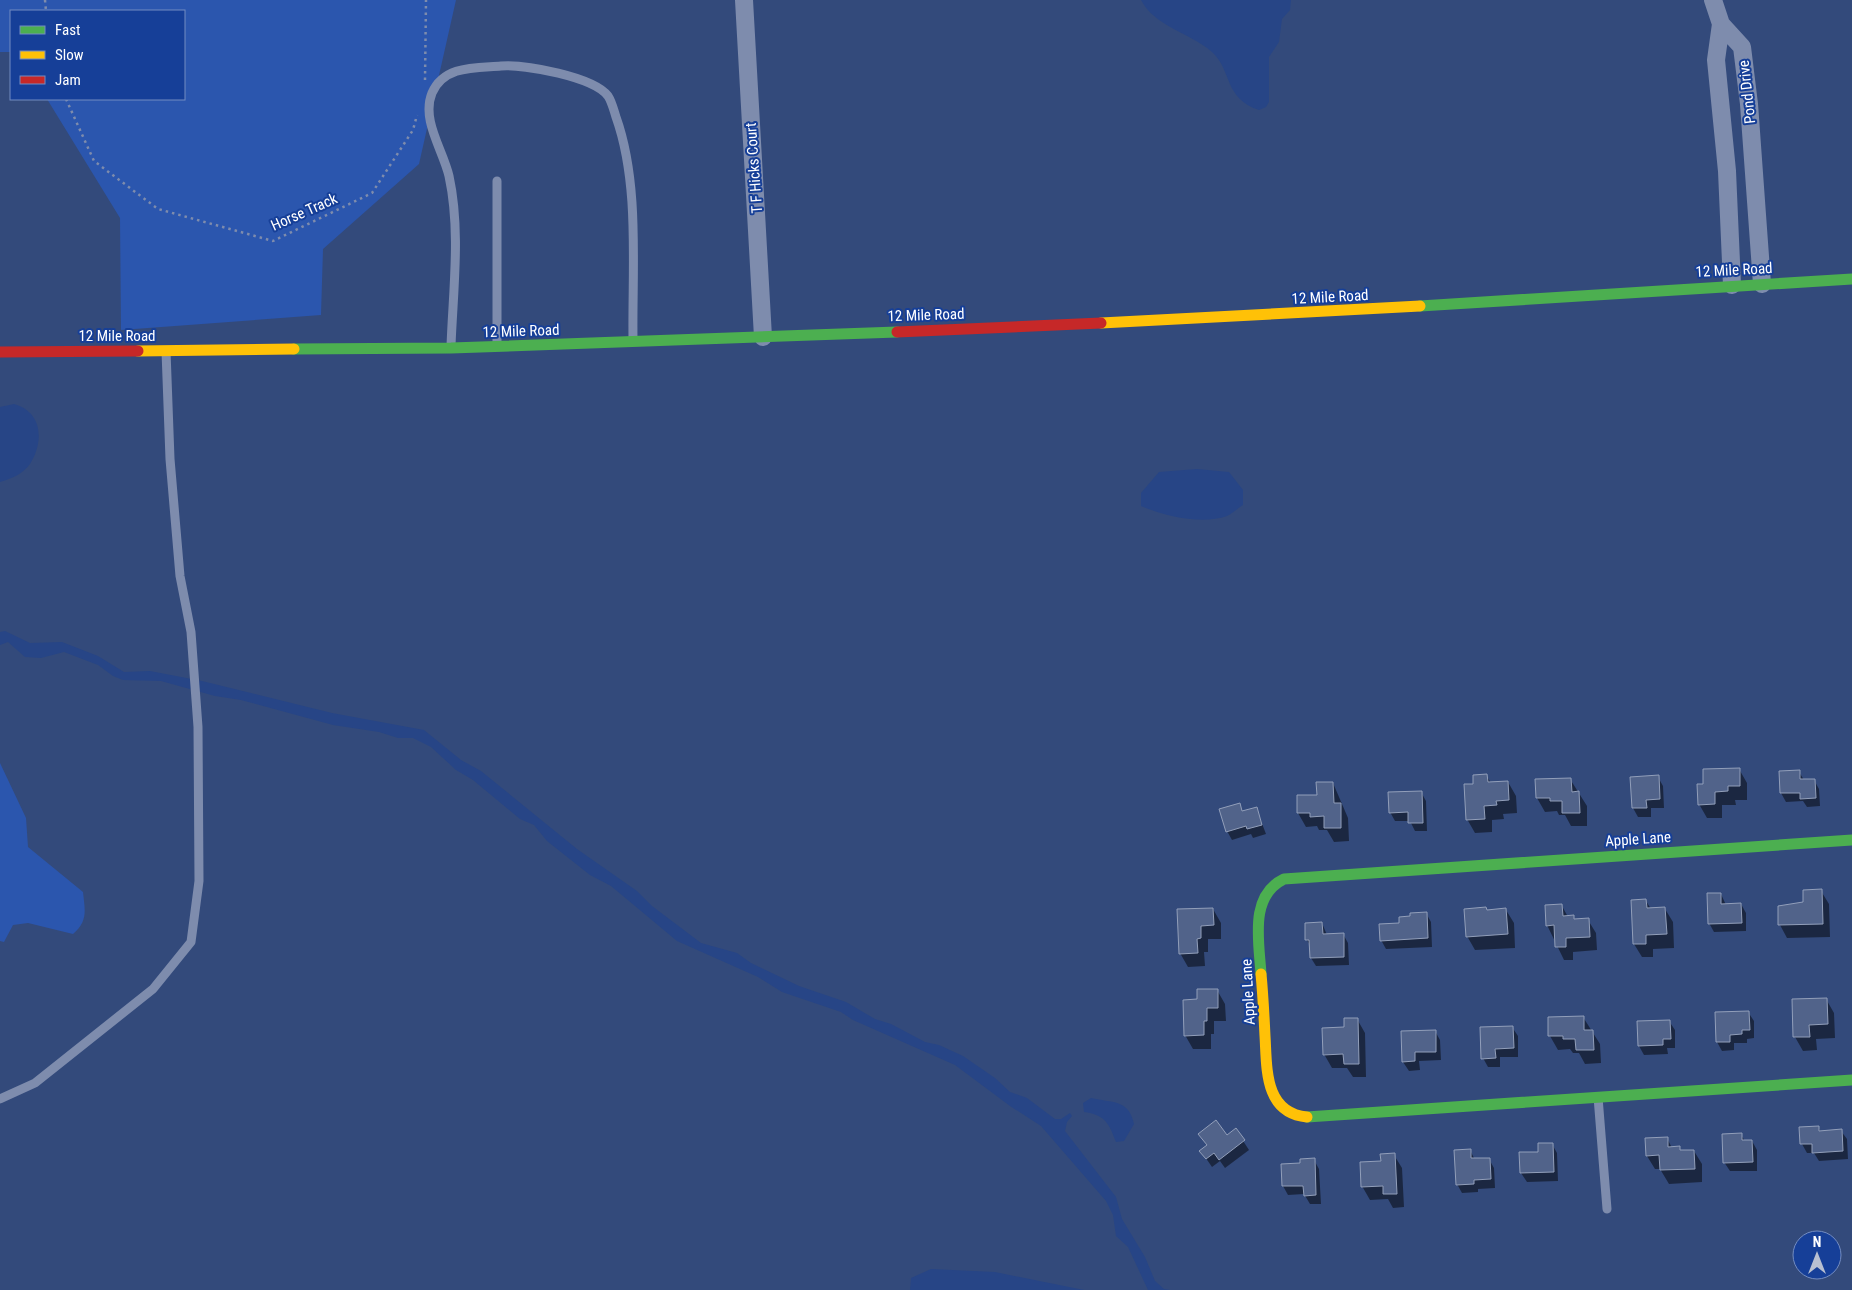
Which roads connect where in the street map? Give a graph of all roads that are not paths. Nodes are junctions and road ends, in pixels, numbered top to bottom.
1 (744, 0) edge
2 (1713, 0) edge
3 (1722, 24) junction
4 (1754, 168) junction
5 (1727, 171) junction
6 (497, 181) dead end
7 (1852, 279) edge
8 (1762, 284) junction
9 (1732, 285) junction
10 (763, 337) junction
11 (633, 342) junction
12 (496, 346) junction
13 (451, 348) junction
14 (166, 350) junction
15 (0, 352) edge
16 (1852, 840) edge
17 (1852, 1080) edge
18 (1598, 1096) junction
19 (0, 1099) edge
20 (1607, 1209) dead end

1 - 10 street, T F Hicks Court
2 - 3 street, Pond Drive
3 - 4 street, Pond Drive
3 - 5 street, Pond Drive
4 - 5 street
4 - 8 street, Pond Drive
5 - 9 street, Pond Drive
6 - 12 lane
7 - 8 street, 12 Mile Road
8 - 9 street, 12 Mile Road
9 - 10 street, 12 Mile Road
10 - 11 street, 12 Mile Road
11 - 12 street, 12 Mile Road
11 - 13 lane
12 - 13 street, 12 Mile Road
13 - 14 street, 12 Mile Road
14 - 15 street, 12 Mile Road
14 - 19 lane
16 - 18 street, Apple Lane
17 - 18 street, Apple Lane
18 - 20 lane

